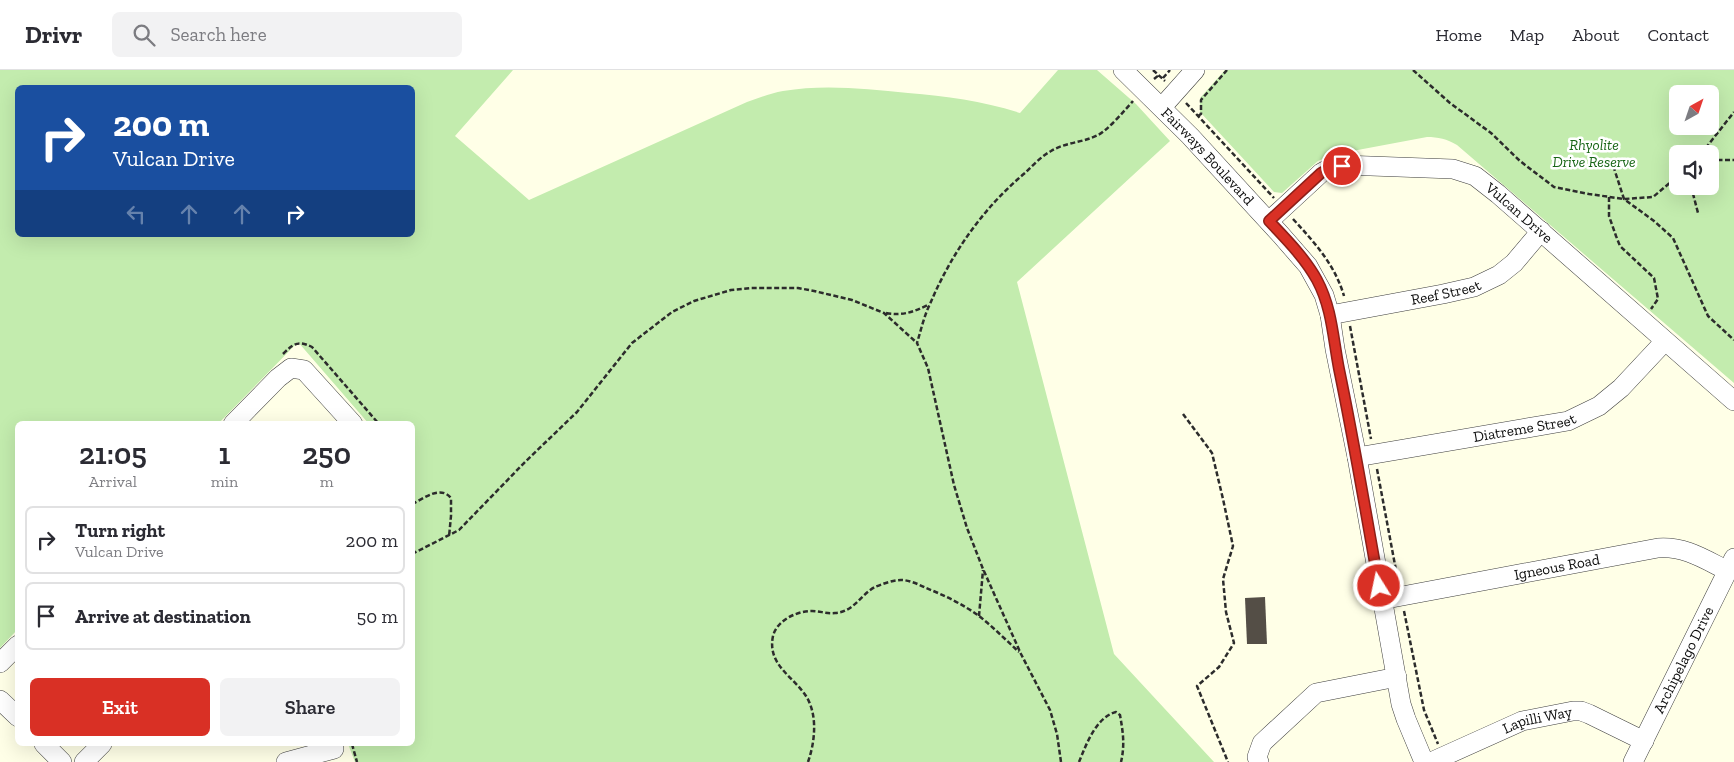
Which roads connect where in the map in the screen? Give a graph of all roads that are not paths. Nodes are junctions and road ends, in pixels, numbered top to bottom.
1 (1123, 70) edge
2 (1195, 70) edge
3 (1162, 107) junction
4 (1269, 221) junction
5 (1541, 231) junction
6 (1330, 315) junction
7 (1665, 341) junction
8 (1734, 401) edge
9 (237, 421) edge
10 (350, 421) edge
11 (1357, 457) junction
12 (1731, 564) edge
13 (1382, 600) junction
14 (15, 648) edge
15 (0, 663) edge
16 (1397, 677) junction
17 (0, 700) edge
18 (15, 714) edge
19 (1644, 741) junction
20 (46, 746) edge
21 (100, 746) edge
22 (339, 750) edge
23 (62, 762) edge
24 (84, 762) edge
25 (286, 762) edge
26 (1259, 762) edge
27 (1424, 762) edge
28 (1431, 762) edge
29 (1633, 762) edge

1 - 3 street, Fairways Boulevard
2 - 3 street
3 - 4 street, Fairways Boulevard
4 - 5 street, Vulcan Drive
4 - 6 street, Fairways Boulevard
5 - 6 street, Reef Street
5 - 7 street, Vulcan Drive
6 - 11 street, Fairways Boulevard
7 - 8 street, Vulcan Drive
7 - 11 street, Diatreme Street
9 - 10 street
11 - 13 street, Fairways Boulevard
12 - 13 street, Igneous Road
12 - 19 street, Archipelago Drive
13 - 16 street, Fairways Boulevard
14 - 15 street
16 - 26 street
16 - 27 street, Fairways Boulevard
17 - 18 street
19 - 28 street, Lapilli Way
19 - 29 street, Archipelago Drive
20 - 23 street
21 - 24 street
22 - 25 street

